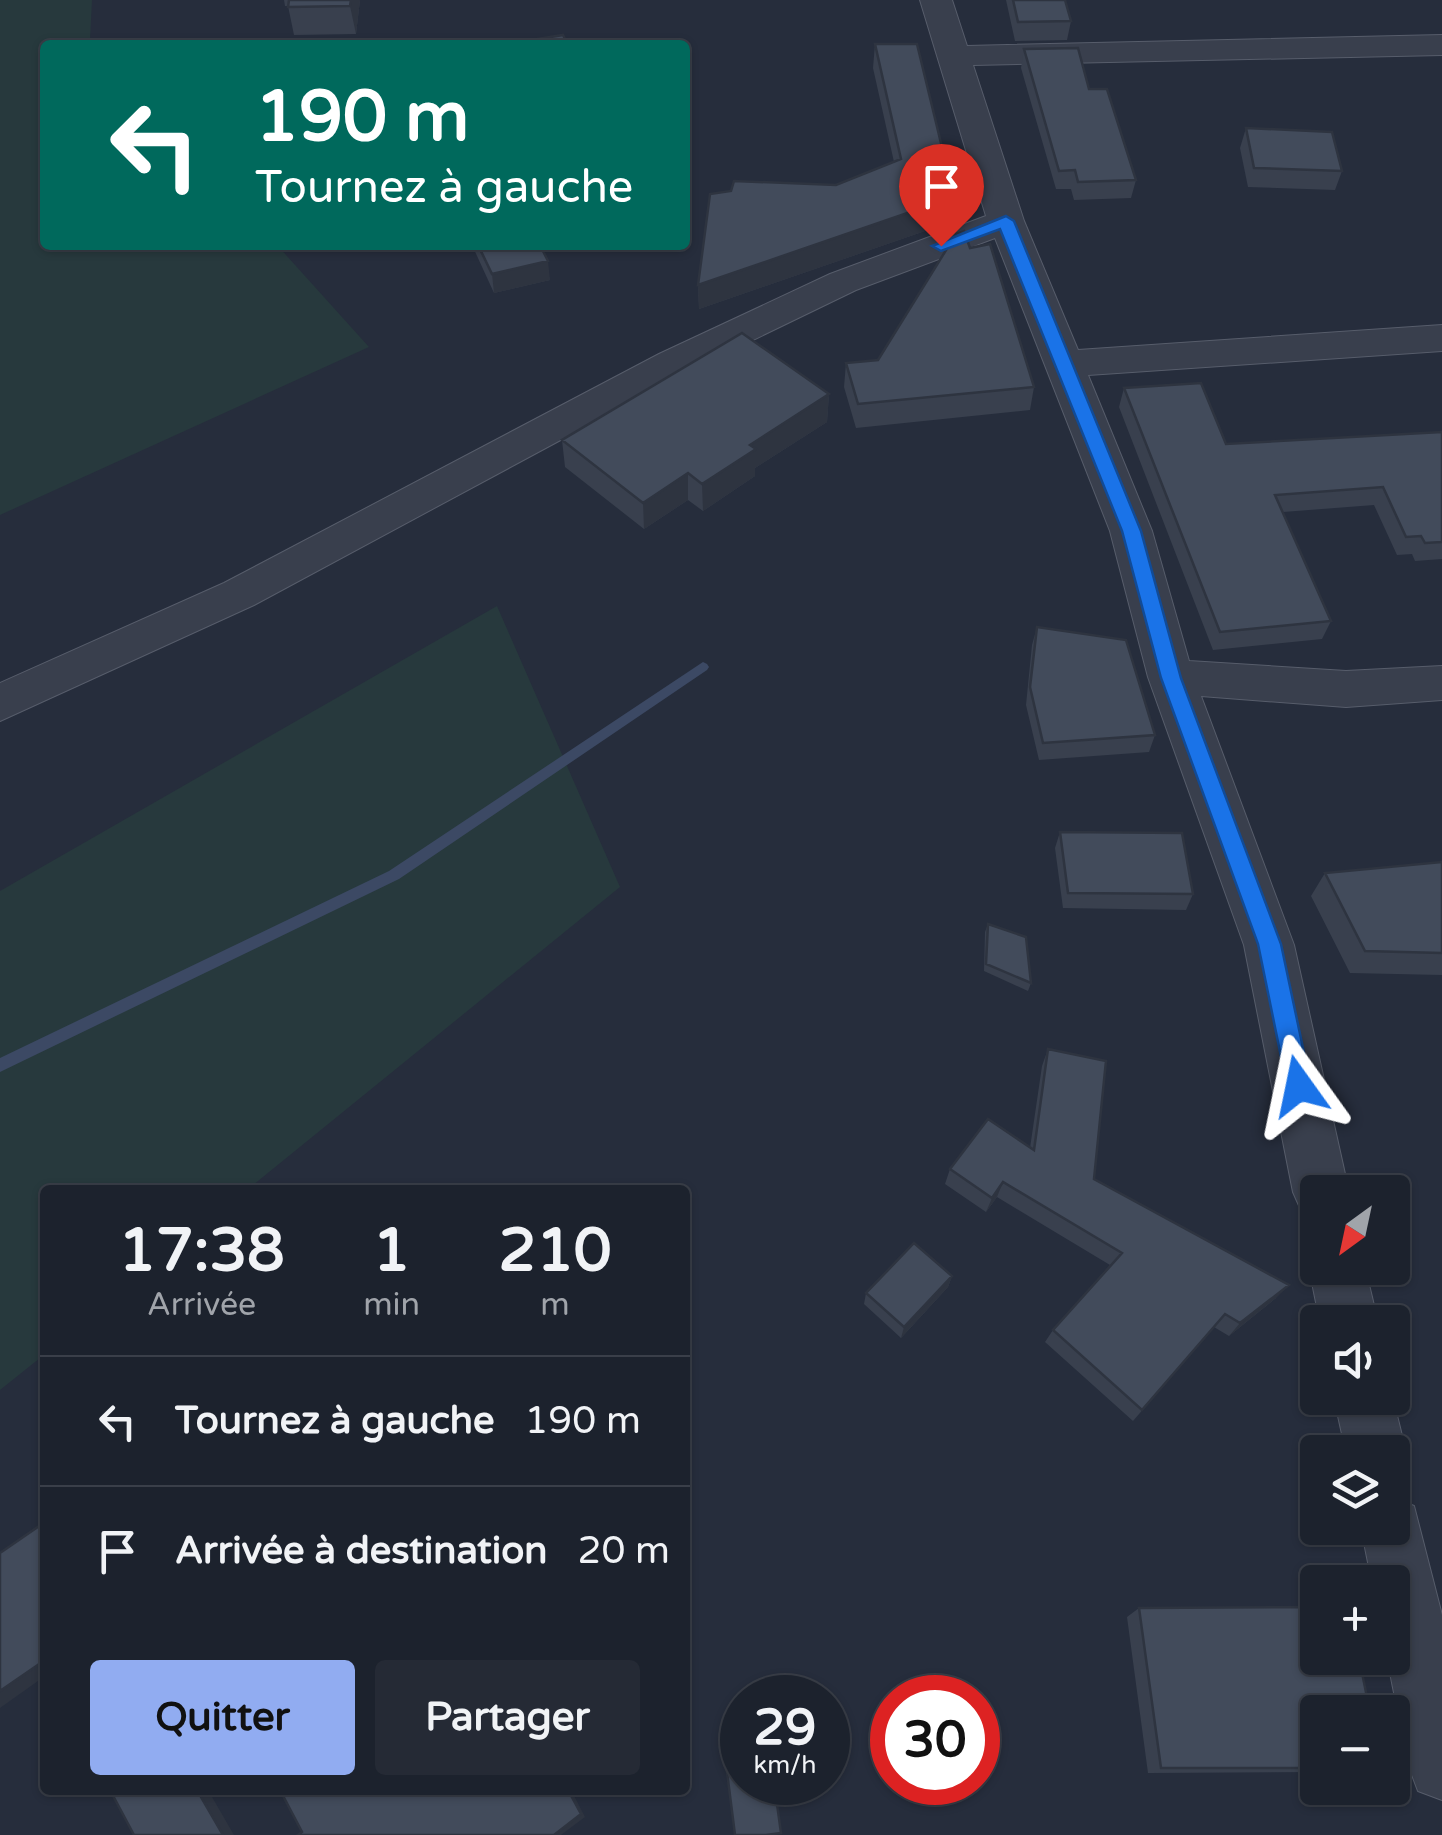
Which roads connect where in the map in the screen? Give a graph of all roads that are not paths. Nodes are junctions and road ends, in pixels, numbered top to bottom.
1 (936, 0) edge
2 (1442, 46) edge
3 (951, 56) junction
4 (1006, 221) junction
5 (1442, 338) edge
6 (1065, 364) junction
7 (1171, 678) junction
8 (1442, 683) edge
9 (0, 703) edge
10 (1318, 1175) edge
11 (1396, 1545) edge
12 (1442, 1767) edge

1 - 3 street
2 - 3 street
3 - 4 street
4 - 6 street
4 - 9 street
5 - 6 street
6 - 7 street
7 - 8 street
7 - 10 street
11 - 12 street

